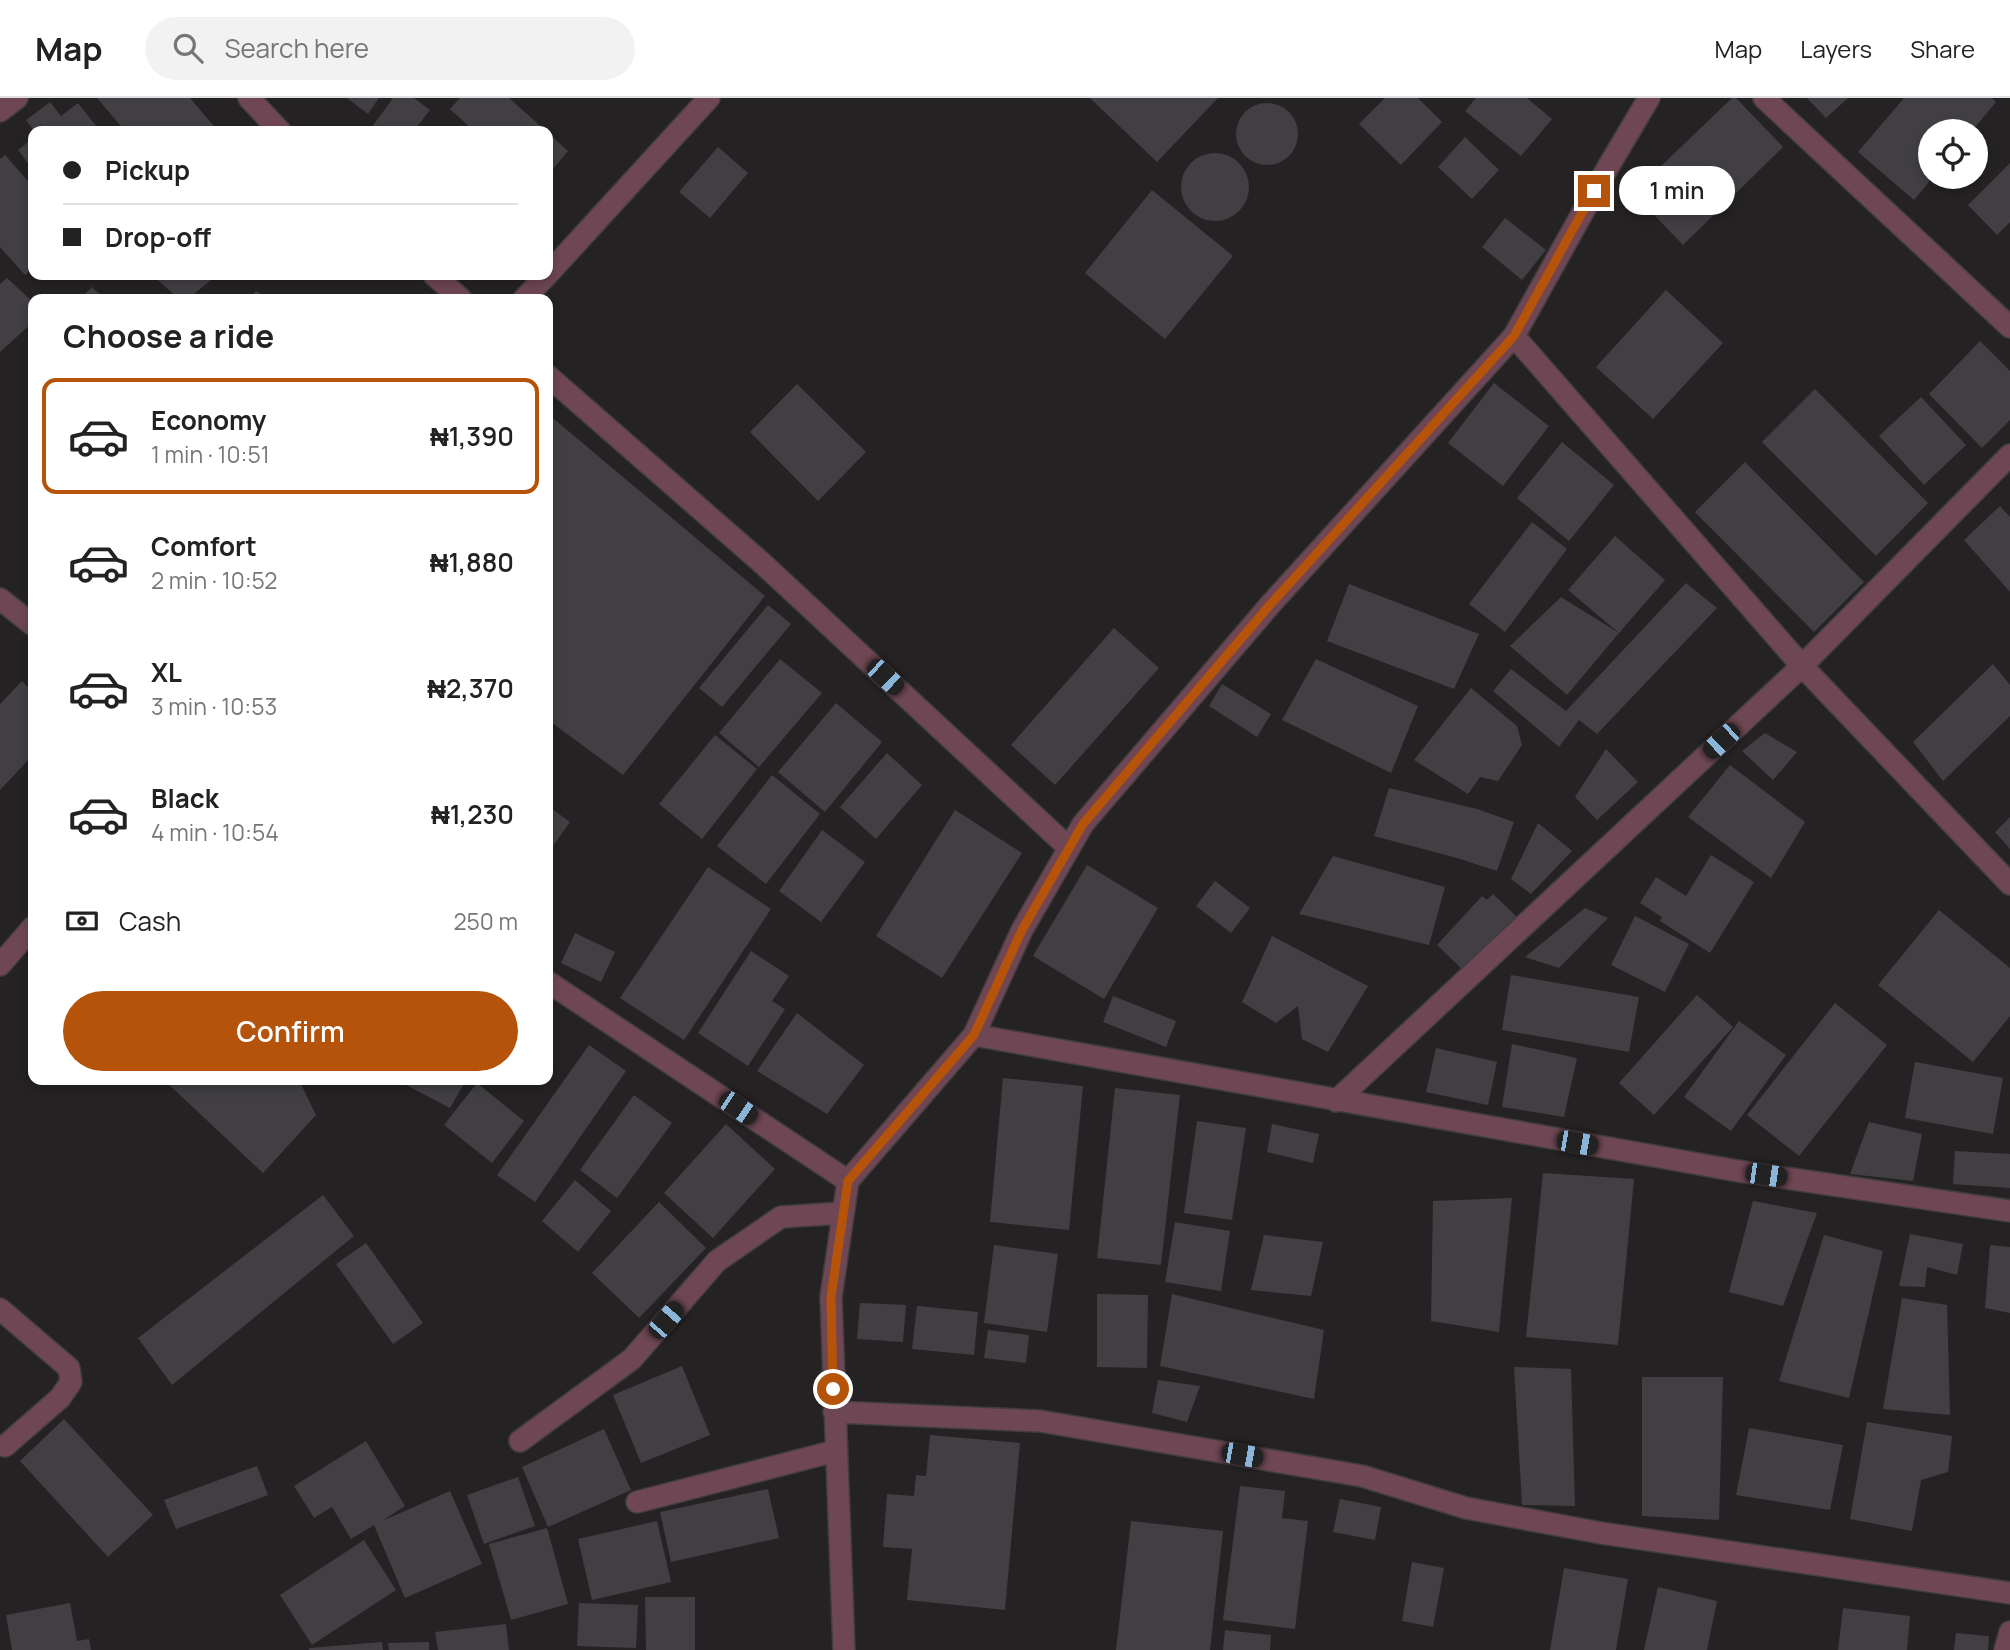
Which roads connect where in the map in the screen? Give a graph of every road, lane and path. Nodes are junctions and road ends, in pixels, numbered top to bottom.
1 (18, 98) edge
2 (248, 98) edge
3 (709, 98) edge
4 (1649, 98) edge
5 (1763, 98) edge
6 (0, 111) edge
7 (275, 126) edge
8 (553, 267) edge
9 (439, 280) edge
10 (541, 280) edge
11 (455, 294) edge
12 (529, 294) edge
13 (2010, 327) edge
14 (1514, 336) junction
15 (553, 380) edge
16 (2010, 455) edge
17 (0, 599) edge
18 (28, 621) edge
19 (1802, 666) junction
20 (1069, 848) junction
21 (2010, 884) edge
22 (28, 933) edge
23 (0, 965) edge
24 (553, 985) edge
25 (974, 1035) junction
26 (1336, 1101) junction
27 (848, 1181) junction
28 (2010, 1211) edge
29 (842, 1213) junction
30 (0, 1309) edge
31 (834, 1412) junction
32 (520, 1441) dead end
33 (5, 1446) dead end
34 (835, 1451) junction
35 (637, 1502) dead end
36 (2010, 1593) edge
37 (2010, 1632) edge
38 (844, 1650) edge
39 (2006, 1650) edge

1 - 6 street
2 - 7 street
3 - 8 street
4 - 14 street
5 - 13 street
9 - 11 street
10 - 12 street
14 - 19 street
14 - 20 street
15 - 20 street
16 - 19 street
17 - 18 street
19 - 21 street
19 - 26 street
20 - 25 street
22 - 23 street
24 - 27 street
25 - 26 street
25 - 27 street
26 - 28 street
27 - 29 street
29 - 31 street
29 - 32 street
30 - 33 street
31 - 34 street
31 - 36 street
34 - 35 street
34 - 38 street
37 - 39 street

